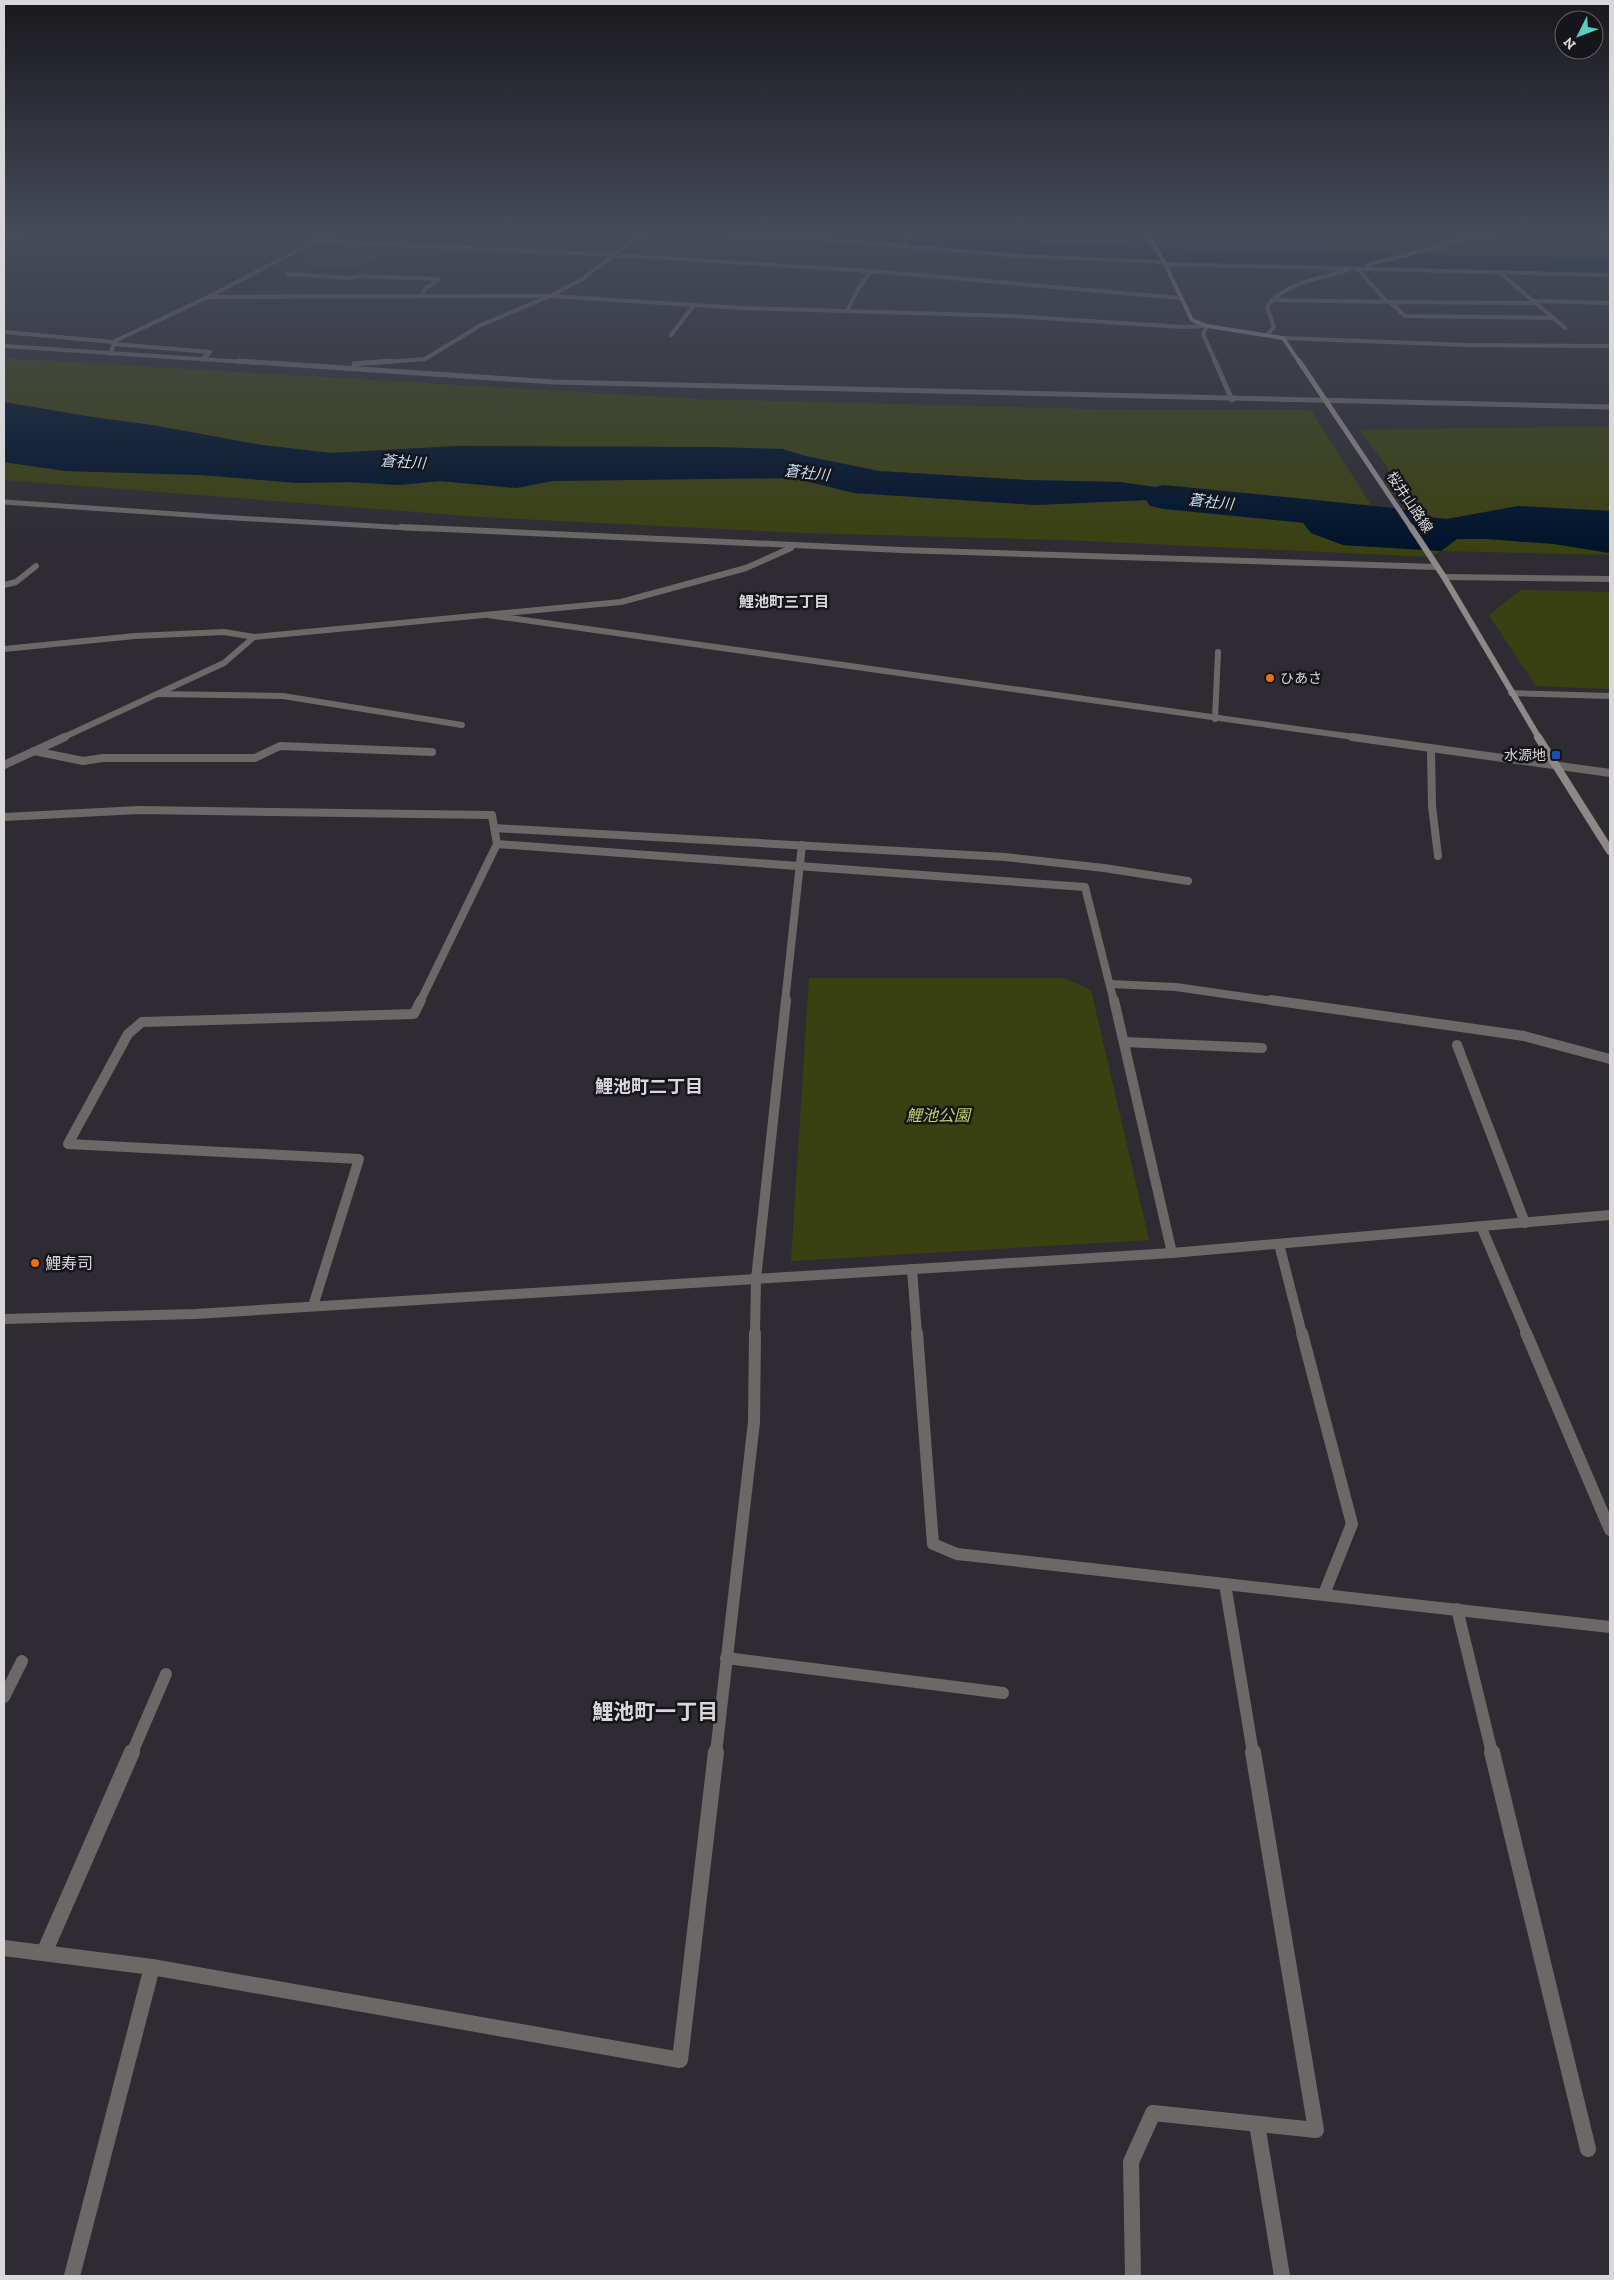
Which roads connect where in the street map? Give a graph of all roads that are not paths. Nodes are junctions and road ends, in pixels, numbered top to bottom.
1 (48, 336) edge
2 (127, 336) edge
3 (463, 336) edge
4 (1204, 336) edge
5 (1276, 336) edge
6 (1282, 338) junction
7 (114, 343) junction
8 (4, 346) edge
9 (1610, 346) edge
10 (110, 354) junction
11 (202, 360) junction
12 (313, 366) junction
13 (1232, 400) junction
14 (1327, 402) junction
15 (1610, 407) edge
16 (4, 502) edge
17 (794, 547) junction
18 (36, 566) dead end
19 (1437, 567) junction
20 (1444, 577) junction
21 (1610, 579) edge
22 (4, 585) edge
23 (488, 615) junction
24 (254, 637) junction
25 (4, 649) edge
26 (1218, 652) dead end
27 (1511, 693) junction
28 (158, 694) junction
29 (1610, 696) edge
30 (1215, 719) junction
31 (462, 725) dead end
32 (1431, 750) junction
33 (34, 751) junction
34 (432, 752) dead end
35 (4, 766) edge
36 (1557, 768) junction
37 (1610, 774) edge
38 (4, 816) edge
39 (494, 828) junction
40 (497, 844) junction
41 (802, 845) junction
42 (1610, 851) edge
43 (1438, 856) dead end
44 (800, 865) junction
45 (1188, 881) dead end
46 (1110, 984) junction
47 (1124, 1042) junction
48 (1457, 1044) dead end
49 (1262, 1048) dead end
50 (1610, 1059) edge
51 (1610, 1215) edge
52 (1525, 1223) junction
53 (1481, 1226) junction
54 (1279, 1244) junction
55 (1172, 1253) junction
56 (912, 1269) junction
57 (756, 1279) junction
58 (313, 1306) junction
59 (4, 1319) edge
60 (1610, 1530) edge
61 (1225, 1584) junction
62 (1324, 1594) junction
63 (1457, 1610) junction
64 (1610, 1626) edge
65 (726, 1658) junction
66 (22, 1661) dead end
67 (166, 1674) dead end
68 (1003, 1693) dead end
69 (4, 1697) edge
70 (4, 1948) edge
71 (44, 1953) junction
72 (152, 1967) junction
73 (1257, 2124) junction
74 (1588, 2149) dead end
75 (72, 2276) edge
76 (1133, 2276) edge
77 (1282, 2276) edge

1 - 7 street
2 - 7 street
3 - 12 street
4 - 13 street
5 - 6 main road
6 - 9 street
6 - 14 main road, 桜井山路線
7 - 10 street
7 - 11 street
8 - 10 street
10 - 11 street
11 - 12 street
12 - 13 street
13 - 14 street
14 - 15 street
14 - 19 main road, 桜井山路線
16 - 17 street
17 - 19 street
17 - 23 street
18 - 22 street
19 - 20 main road, 桜井山路線
20 - 21 street
20 - 27 main road, 桜井山路線
23 - 24 street
23 - 30 street
24 - 25 street
24 - 28 street
26 - 30 street
27 - 29 street
27 - 36 main road, 桜井山路線
28 - 31 street
28 - 33 street
30 - 32 street
32 - 36 street
32 - 43 street
33 - 34 street
33 - 35 street
36 - 37 street
36 - 42 main road, 桜井山路線
38 - 39 street
39 - 40 street
39 - 41 street
40 - 44 street
40 - 58 street
41 - 44 street
41 - 45 street
44 - 46 street
44 - 57 street
46 - 47 street
46 - 50 street
47 - 49 street
47 - 55 street
48 - 52 street
51 - 52 street
52 - 53 street
53 - 54 street
53 - 60 street
54 - 55 street
54 - 62 street
55 - 56 street
56 - 57 street
56 - 61 street
57 - 58 street
57 - 65 street
58 - 59 street
61 - 62 street
61 - 73 street
62 - 63 street
63 - 64 street
63 - 74 street
65 - 68 street
65 - 72 street
66 - 69 street
67 - 71 street
70 - 71 street
71 - 72 street
72 - 75 street
73 - 76 street
73 - 77 street

